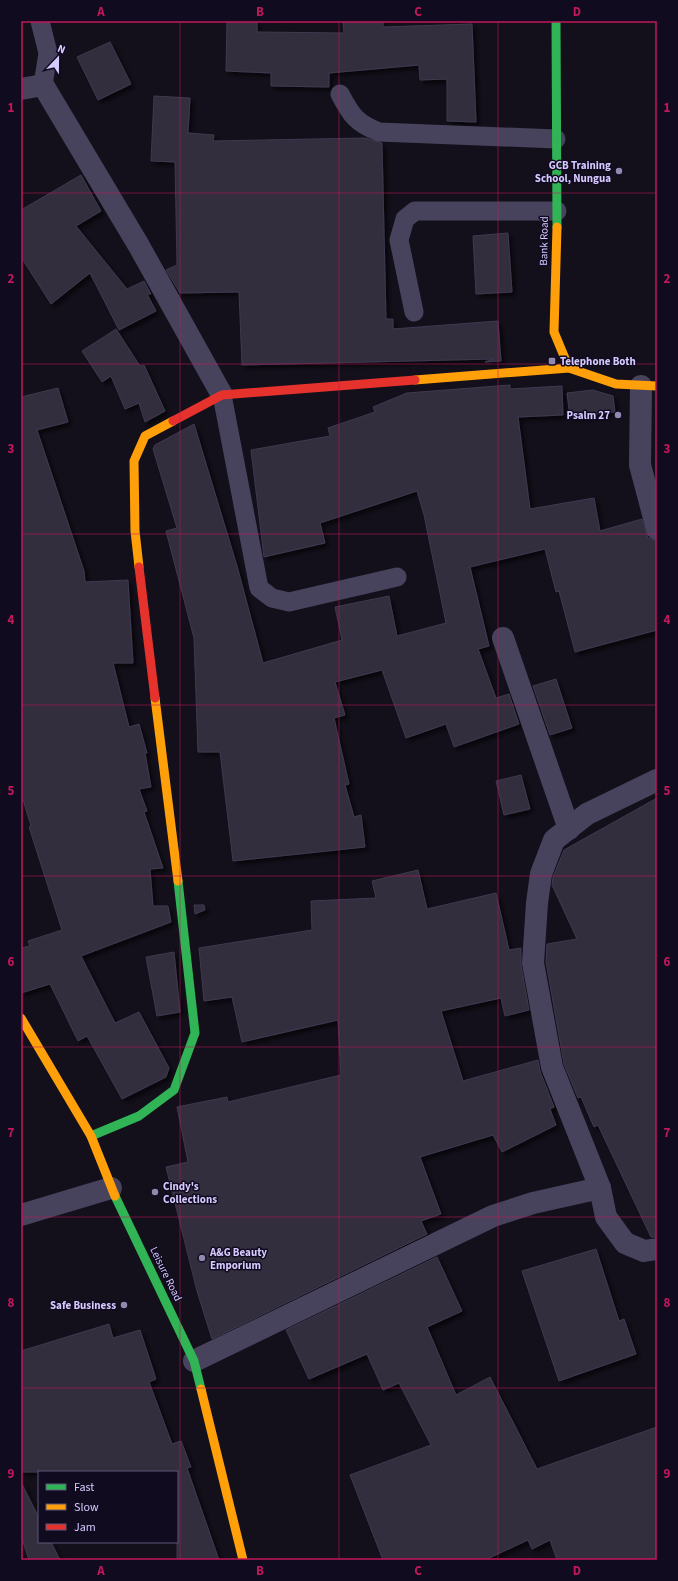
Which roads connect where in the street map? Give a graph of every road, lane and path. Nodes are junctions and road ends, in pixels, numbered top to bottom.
1 (40, 21) edge
2 (556, 21) edge
3 (43, 85) junction
4 (21, 89) edge
5 (340, 94) dead end
6 (556, 139) junction
7 (557, 211) junction
8 (414, 312) dead end
9 (569, 368) junction
10 (649, 386) edge
11 (222, 395) junction
12 (657, 529) edge
13 (397, 576) dead end
14 (503, 638) dead end
15 (657, 780) edge
16 (569, 829) junction
17 (21, 1018) edge
18 (92, 1136) junction
19 (111, 1188) junction
20 (600, 1188) junction
21 (21, 1215) edge
22 (657, 1249) edge
23 (194, 1361) junction
24 (243, 1560) edge

1 - 3 lane
2 - 6 street, Bank Road
3 - 4 street
3 - 11 street
5 - 6 lane
6 - 7 street, Bank Road
7 - 8 lane
7 - 9 street, Bank Road
9 - 10 street
9 - 11 street
10 - 12 street
11 - 13 lane
11 - 18 street
14 - 16 street
15 - 16 street
16 - 20 street
17 - 18 street, Leisure Road
18 - 19 street, Leisure Road
19 - 21 street
19 - 23 street, Leisure Road
20 - 22 street
20 - 23 street
23 - 24 street, Leisure Road

